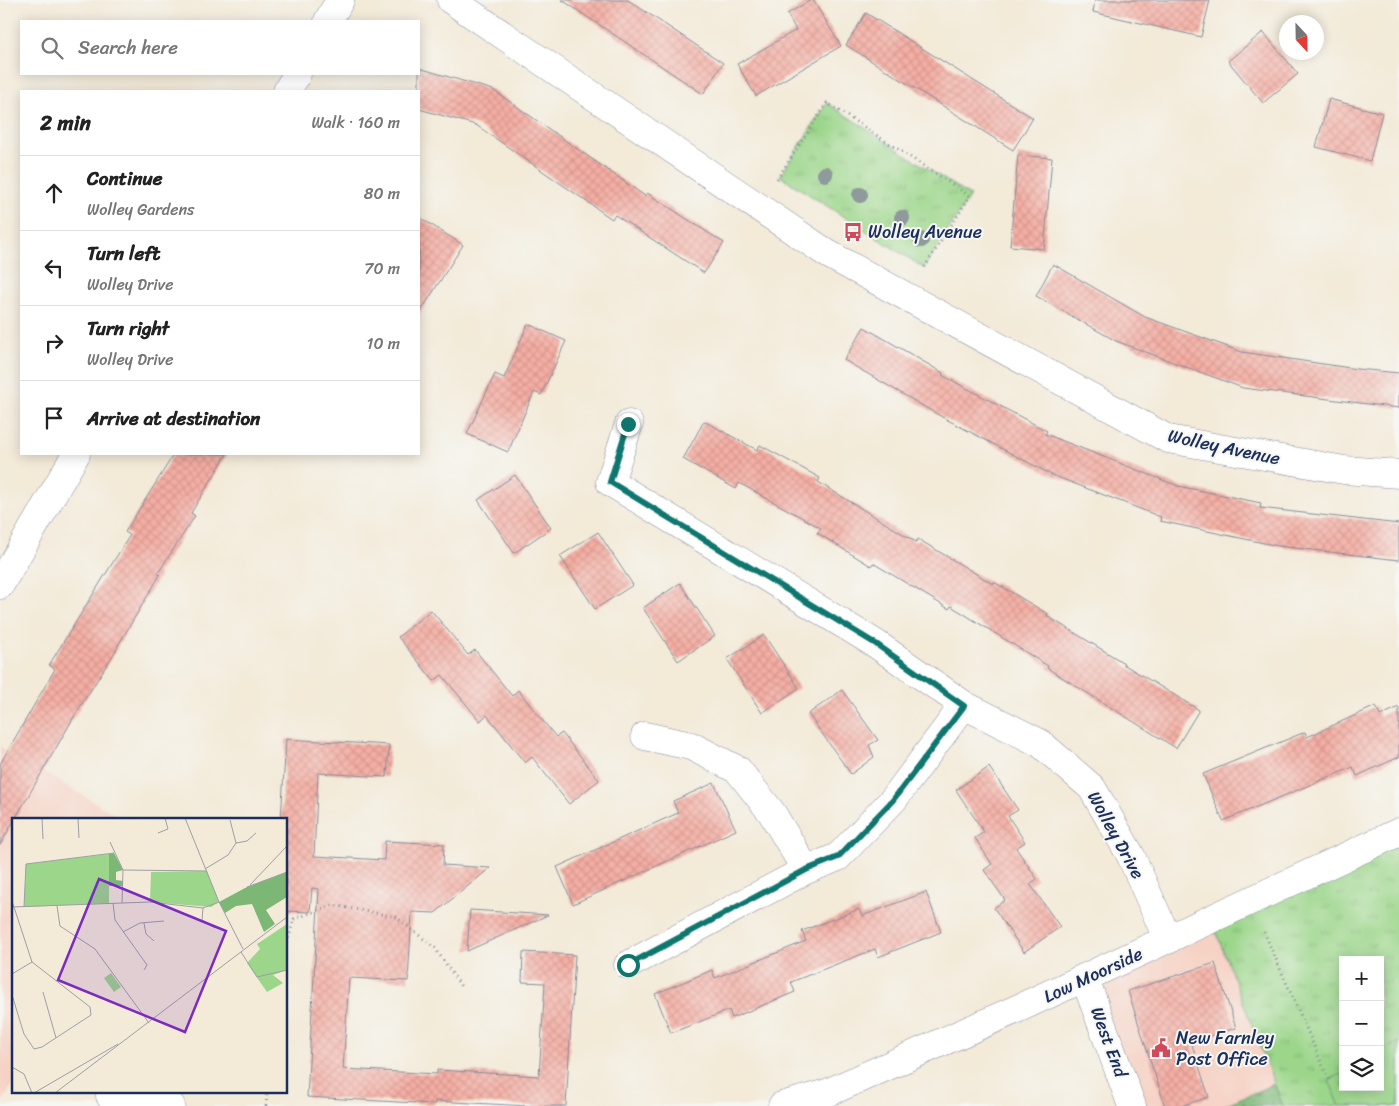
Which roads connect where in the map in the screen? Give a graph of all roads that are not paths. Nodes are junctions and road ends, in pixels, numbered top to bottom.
1 (340, 0) edge
2 (451, 0) edge
3 (329, 20) edge
4 (296, 75) edge
5 (288, 90) edge
6 (628, 424) dead end
7 (75, 455) edge
8 (1399, 474) edge
9 (0, 585) edge
10 (964, 706) junction
11 (645, 736) dead end
12 (1399, 832) edge
13 (806, 870) junction
14 (1168, 940) junction
15 (628, 965) dead end
16 (1085, 979) junction
17 (110, 1096) dead end
18 (171, 1106) edge
19 (782, 1106) edge
20 (1132, 1106) edge

1 - 3 street
2 - 8 street, Wolley Avenue
4 - 5 street
6 - 10 street, Wolley Drive
7 - 9 street
10 - 13 street
10 - 14 street, Wolley Drive
11 - 13 street
12 - 14 street, Low Moorside
13 - 15 street
14 - 16 street, Low Moorside
16 - 19 street, Low Moorside
16 - 20 street, West End
17 - 18 street

